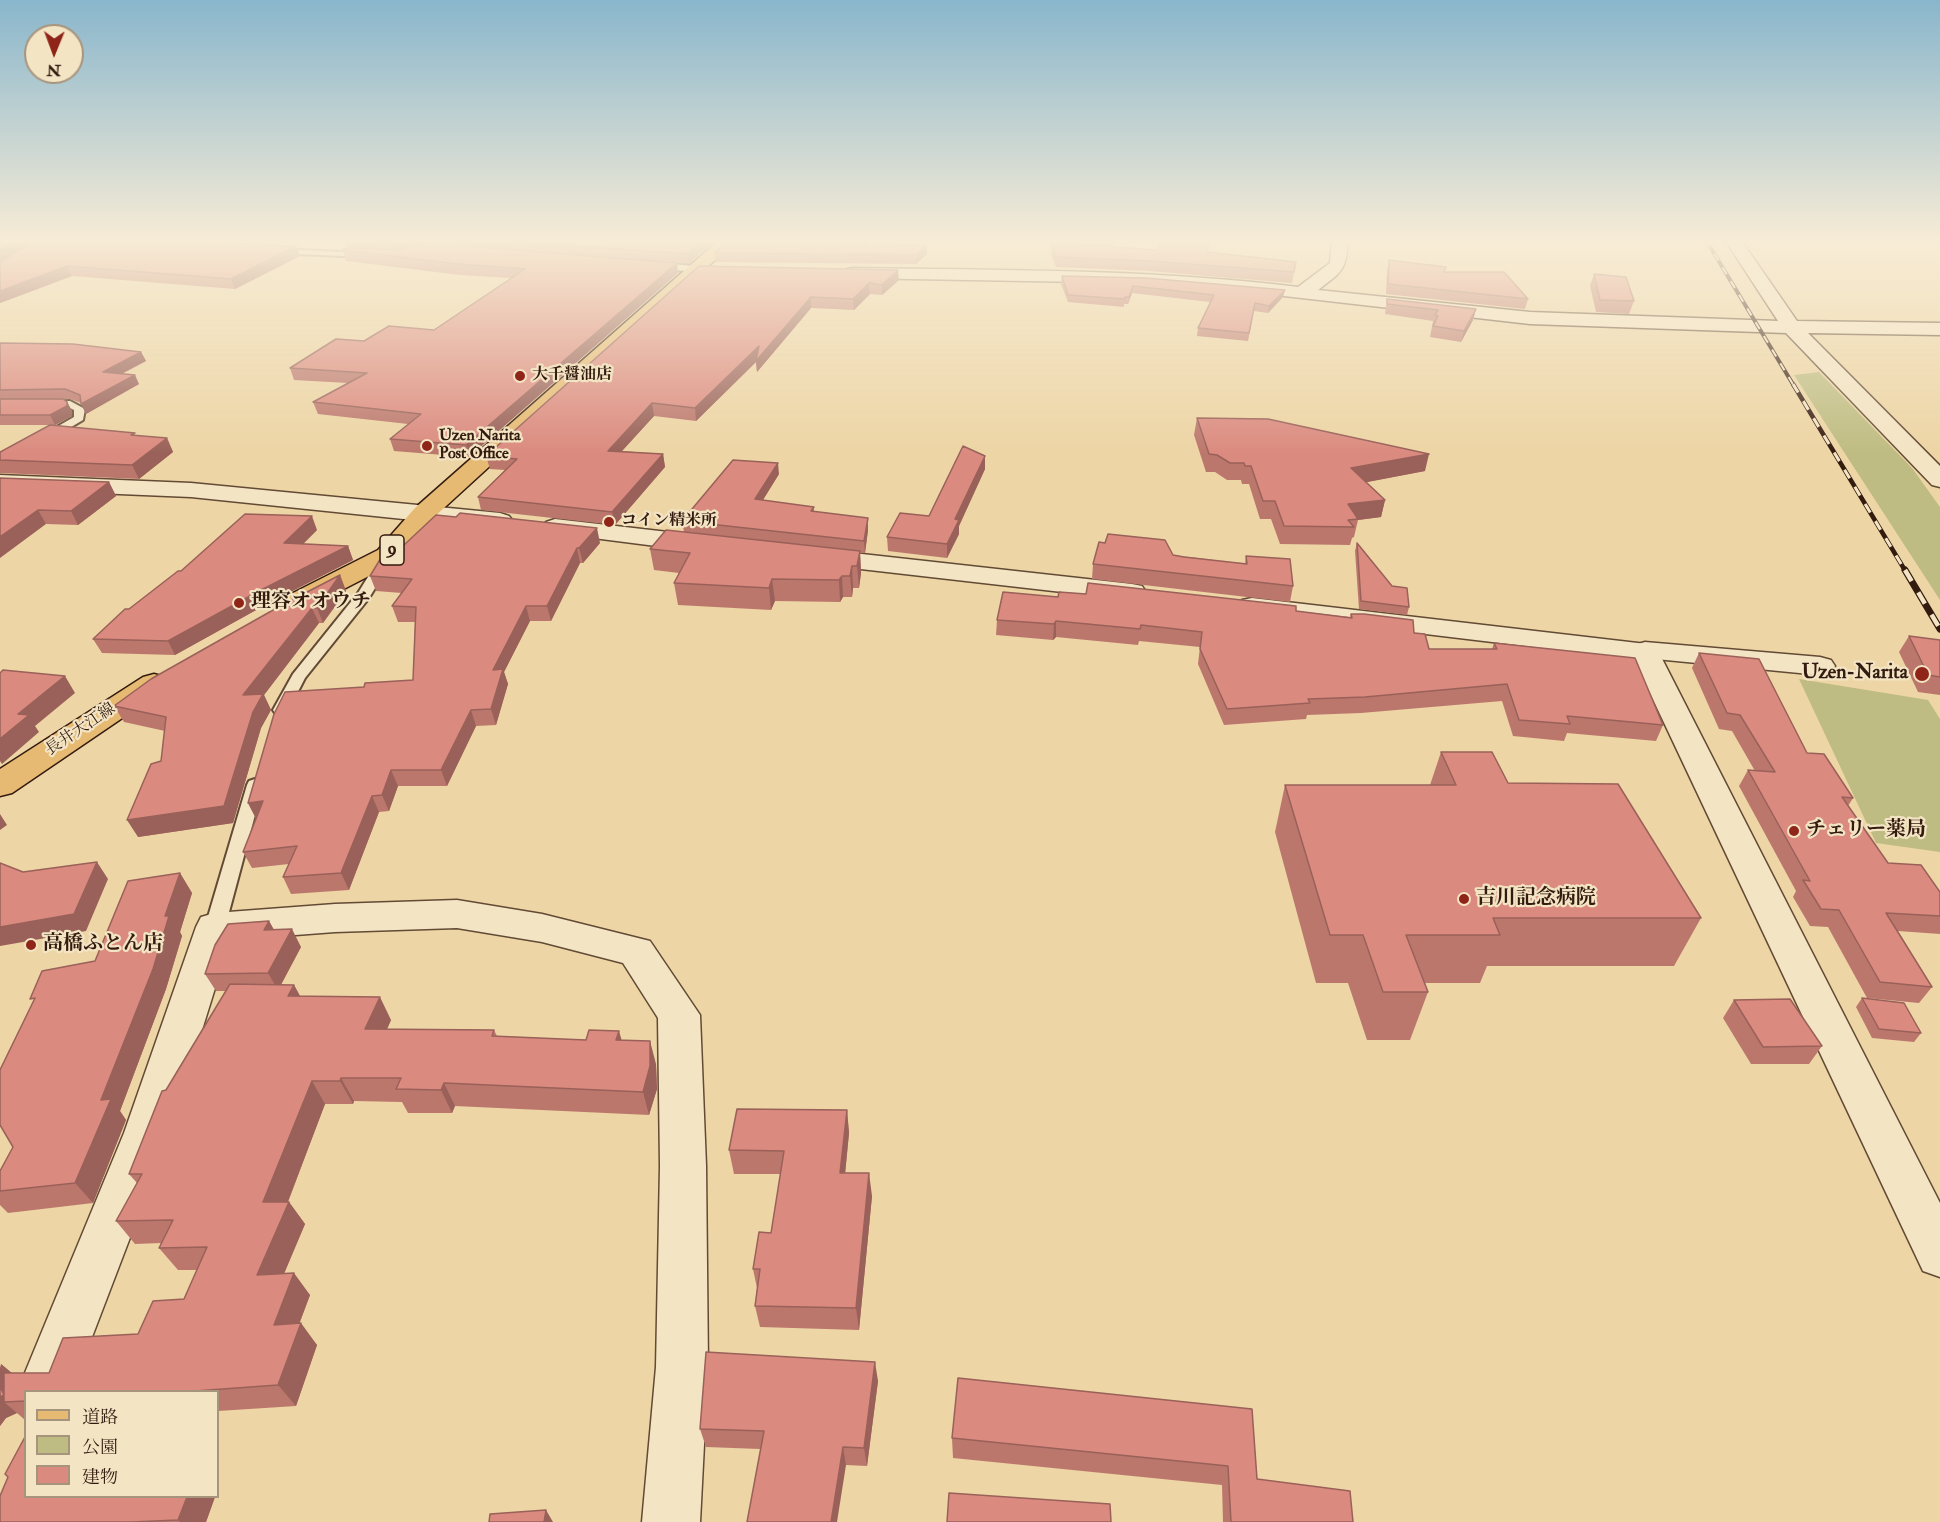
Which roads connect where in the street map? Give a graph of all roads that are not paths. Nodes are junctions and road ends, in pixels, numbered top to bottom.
1 (659, 311) edge
2 (1460, 311) edge
3 (1781, 311) edge
4 (1791, 327) junction
5 (1940, 329) edge
6 (35, 404) edge
7 (30, 447) edge
8 (1940, 480) edge
9 (0, 482) edge
10 (424, 513) junction
11 (732, 547) edge
12 (790, 554) edge
13 (387, 556) junction
14 (1153, 595) edge
15 (1223, 603) edge
16 (278, 612) edge
17 (1645, 651) junction
18 (1820, 666) dead end
19 (179, 669) edge
20 (271, 729) edge
21 (259, 773) edge
22 (0, 785) edge
23 (215, 927) junction
24 (1940, 1254) edge
25 (45, 1390) edge
26 (671, 1522) edge

1 - 10 main road, 9
2 - 4 street
3 - 4 street
4 - 5 street
4 - 8 street
6 - 7 lane
9 - 10 street
10 - 11 street
10 - 13 main road, 9
12 - 14 street
13 - 16 main road, 9
13 - 20 lane
15 - 17 street
17 - 18 street
17 - 24 street
19 - 22 main road, 長井大江線
21 - 23 lane
23 - 25 street
23 - 26 street

